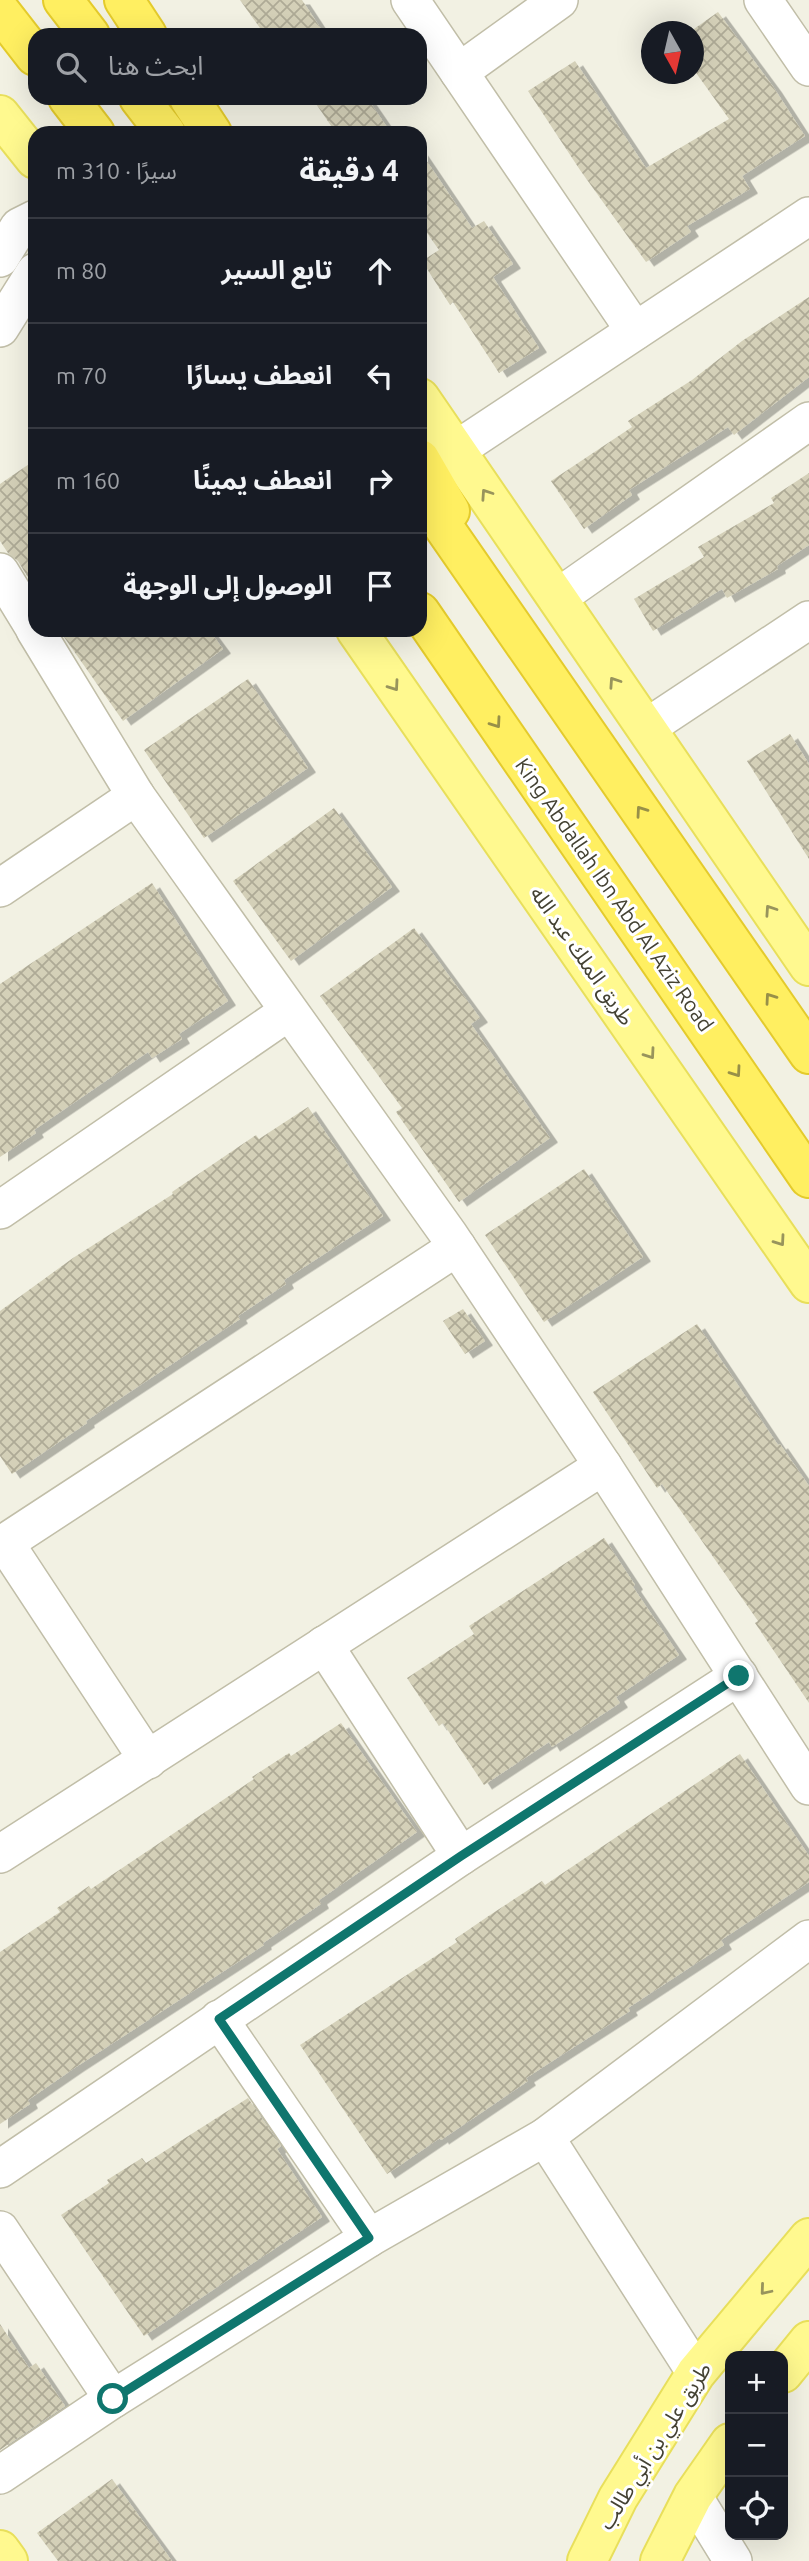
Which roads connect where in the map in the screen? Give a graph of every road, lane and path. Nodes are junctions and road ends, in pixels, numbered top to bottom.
1 (63, 0) edge
2 (126, 0) edge
3 (410, 0) edge
4 (559, 0) edge
5 (763, 0) edge
6 (0, 11) edge
7 (85, 28) edge
8 (143, 28) edge
9 (150, 28) edge
10 (28, 47) edge
11 (809, 68) edge
12 (459, 72) junction
13 (0, 101) edge
14 (73, 105) edge
15 (144, 105) edge
16 (194, 105) edge
17 (211, 105) edge
18 (0, 115) edge
19 (31, 126) edge
20 (90, 126) edge
21 (160, 126) edge
22 (207, 126) edge
23 (227, 126) edge
24 (28, 150) edge
25 (809, 216) edge
26 (28, 222) edge
27 (0, 258) edge
28 (28, 283) edge
29 (0, 328) edge
30 (635, 331) junction
31 (427, 420) edge
32 (809, 421) edge
33 (438, 455) edge
34 (427, 503) edge
35 (0, 572) edge
36 (557, 598) junction
37 (28, 618) edge
38 (427, 622) edge
39 (516, 629) junction
40 (427, 631) edge
41 (803, 636) edge
42 (39, 637) edge
43 (361, 637) edge
44 (457, 667) junction
45 (646, 728) junction
46 (136, 796) junction
47 (0, 888) edge
48 (809, 966) edge
49 (288, 1012) junction
50 (809, 1054) edge
51 (809, 1178) edge
52 (0, 1210) edge
53 (457, 1247) junction
54 (809, 1283) edge
55 (603, 1466) junction
56 (3, 1545) edge
57 (324, 1645) junction
58 (739, 1676) junction
59 (148, 1760) junction
60 (809, 1786) edge
61 (0, 1854) edge
62 (461, 1856) junction
63 (809, 1940) edge
64 (219, 2019) junction
65 (545, 2137) junction
66 (0, 2169) edge
67 (0, 2230) edge
68 (369, 2238) junction
69 (809, 2238) edge
70 (809, 2341) edge
71 (788, 2367) edge
72 (696, 2373) junction
73 (113, 2399) junction
74 (725, 2450) edge
75 (0, 2475) edge
76 (693, 2496) junction
77 (0, 2550) edge
78 (8, 2561) edge
79 (587, 2561) edge
80 (660, 2561) edge
81 (733, 2561) edge

1 - 7 highway
2 - 8 highway
2 - 9 main road
3 - 12 street
4 - 12 street
5 - 11 street
6 - 10 highway
12 - 30 street
13 - 19 main road
14 - 20 highway
15 - 21 highway
16 - 22 highway
17 - 23 main road
18 - 24 main road
25 - 30 street
26 - 27 street
28 - 29 street
30 - 33 street
31 - 33 main road
32 - 36 street
36 -> 33 main road
33 - 39 highway
34 - 39 highway
35 - 37 street
45 -> 36 main road
38 - 44 highway, King Abdallah Ibn Abd Al Aziz Road
50 -> 39 highway
40 - 44 main road
41 - 45 street
42 - 46 street
43 -> 54 main road, طريق الملك عبد الله
44 -> 51 highway, King Abdallah Ibn Abd Al Aziz Road
48 -> 45 main road
46 - 47 street
46 - 49 street
49 - 52 street
49 - 53 street
53 - 55 street
53 - 56 street
55 - 57 street
55 - 58 street
56 - 59 street
57 - 59 street
57 - 62 street
58 - 60 street
58 - 62 street
59 - 61 street
62 - 64 street
63 - 65 street
64 - 66 street
64 - 68 street
65 - 68 street
65 - 72 street
67 - 73 street
68 - 73 street
69 -> 72 main road, طريق علي بن أبي طالب
70 - 71 main road
72 - 79 main road, طريق علي بن أبي طالب
73 - 75 street
74 - 76 main road
76 - 80 main road
76 - 81 street
77 - 78 main road

